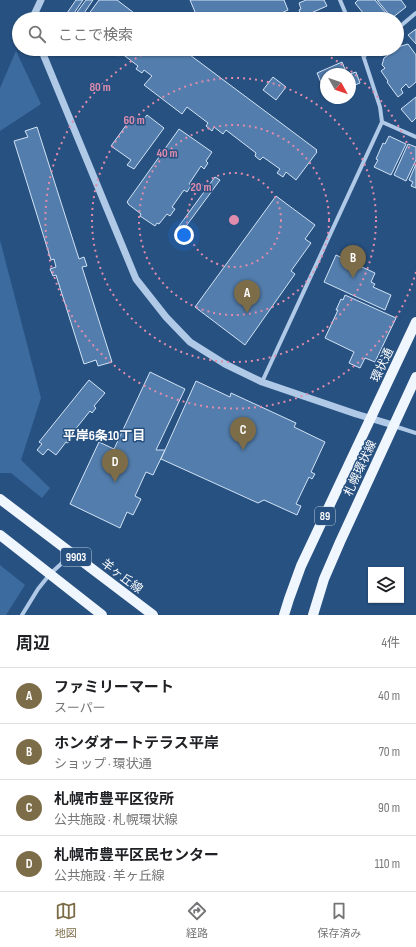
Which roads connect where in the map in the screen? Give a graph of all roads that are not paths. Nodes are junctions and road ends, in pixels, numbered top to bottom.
1 (41, 0) edge
2 (340, 0) edge
3 (35, 12) edge
4 (345, 12) edge
5 (416, 14) edge
6 (404, 23) edge
7 (45, 56) edge
8 (364, 56) edge
9 (382, 122) junction
10 (416, 137) edge
11 (416, 322) edge
12 (416, 377) edge
13 (262, 382) junction
14 (371, 418) junction
15 (393, 426) junction
16 (416, 434) edge
17 (0, 498) edge
18 (0, 535) edge
19 (72, 554) junction
20 (50, 574) junction
21 (22, 615) edge
22 (102, 615) edge
23 (153, 615) edge
24 (284, 615) edge
25 (314, 615) edge

1 - 3 street
2 - 4 street
5 - 6 street
7 - 13 street
8 - 9 street
9 - 10 street
9 - 13 street
11 - 14 main road, 環状通 / 89
12 - 15 main road, 札幌環状線 / 89
13 - 14 street
14 - 15 street
14 - 24 main road, 札幌環状線 / 89
15 - 16 street
15 - 25 main road, 札幌環状線 / 89
17 - 19 main road, 羊ヶ丘線 / 9903
18 - 20 main road, 9903
19 - 20 street
19 - 23 main road, 羊ヶ丘線 / 9903
20 - 21 street
20 - 22 main road, 9903

